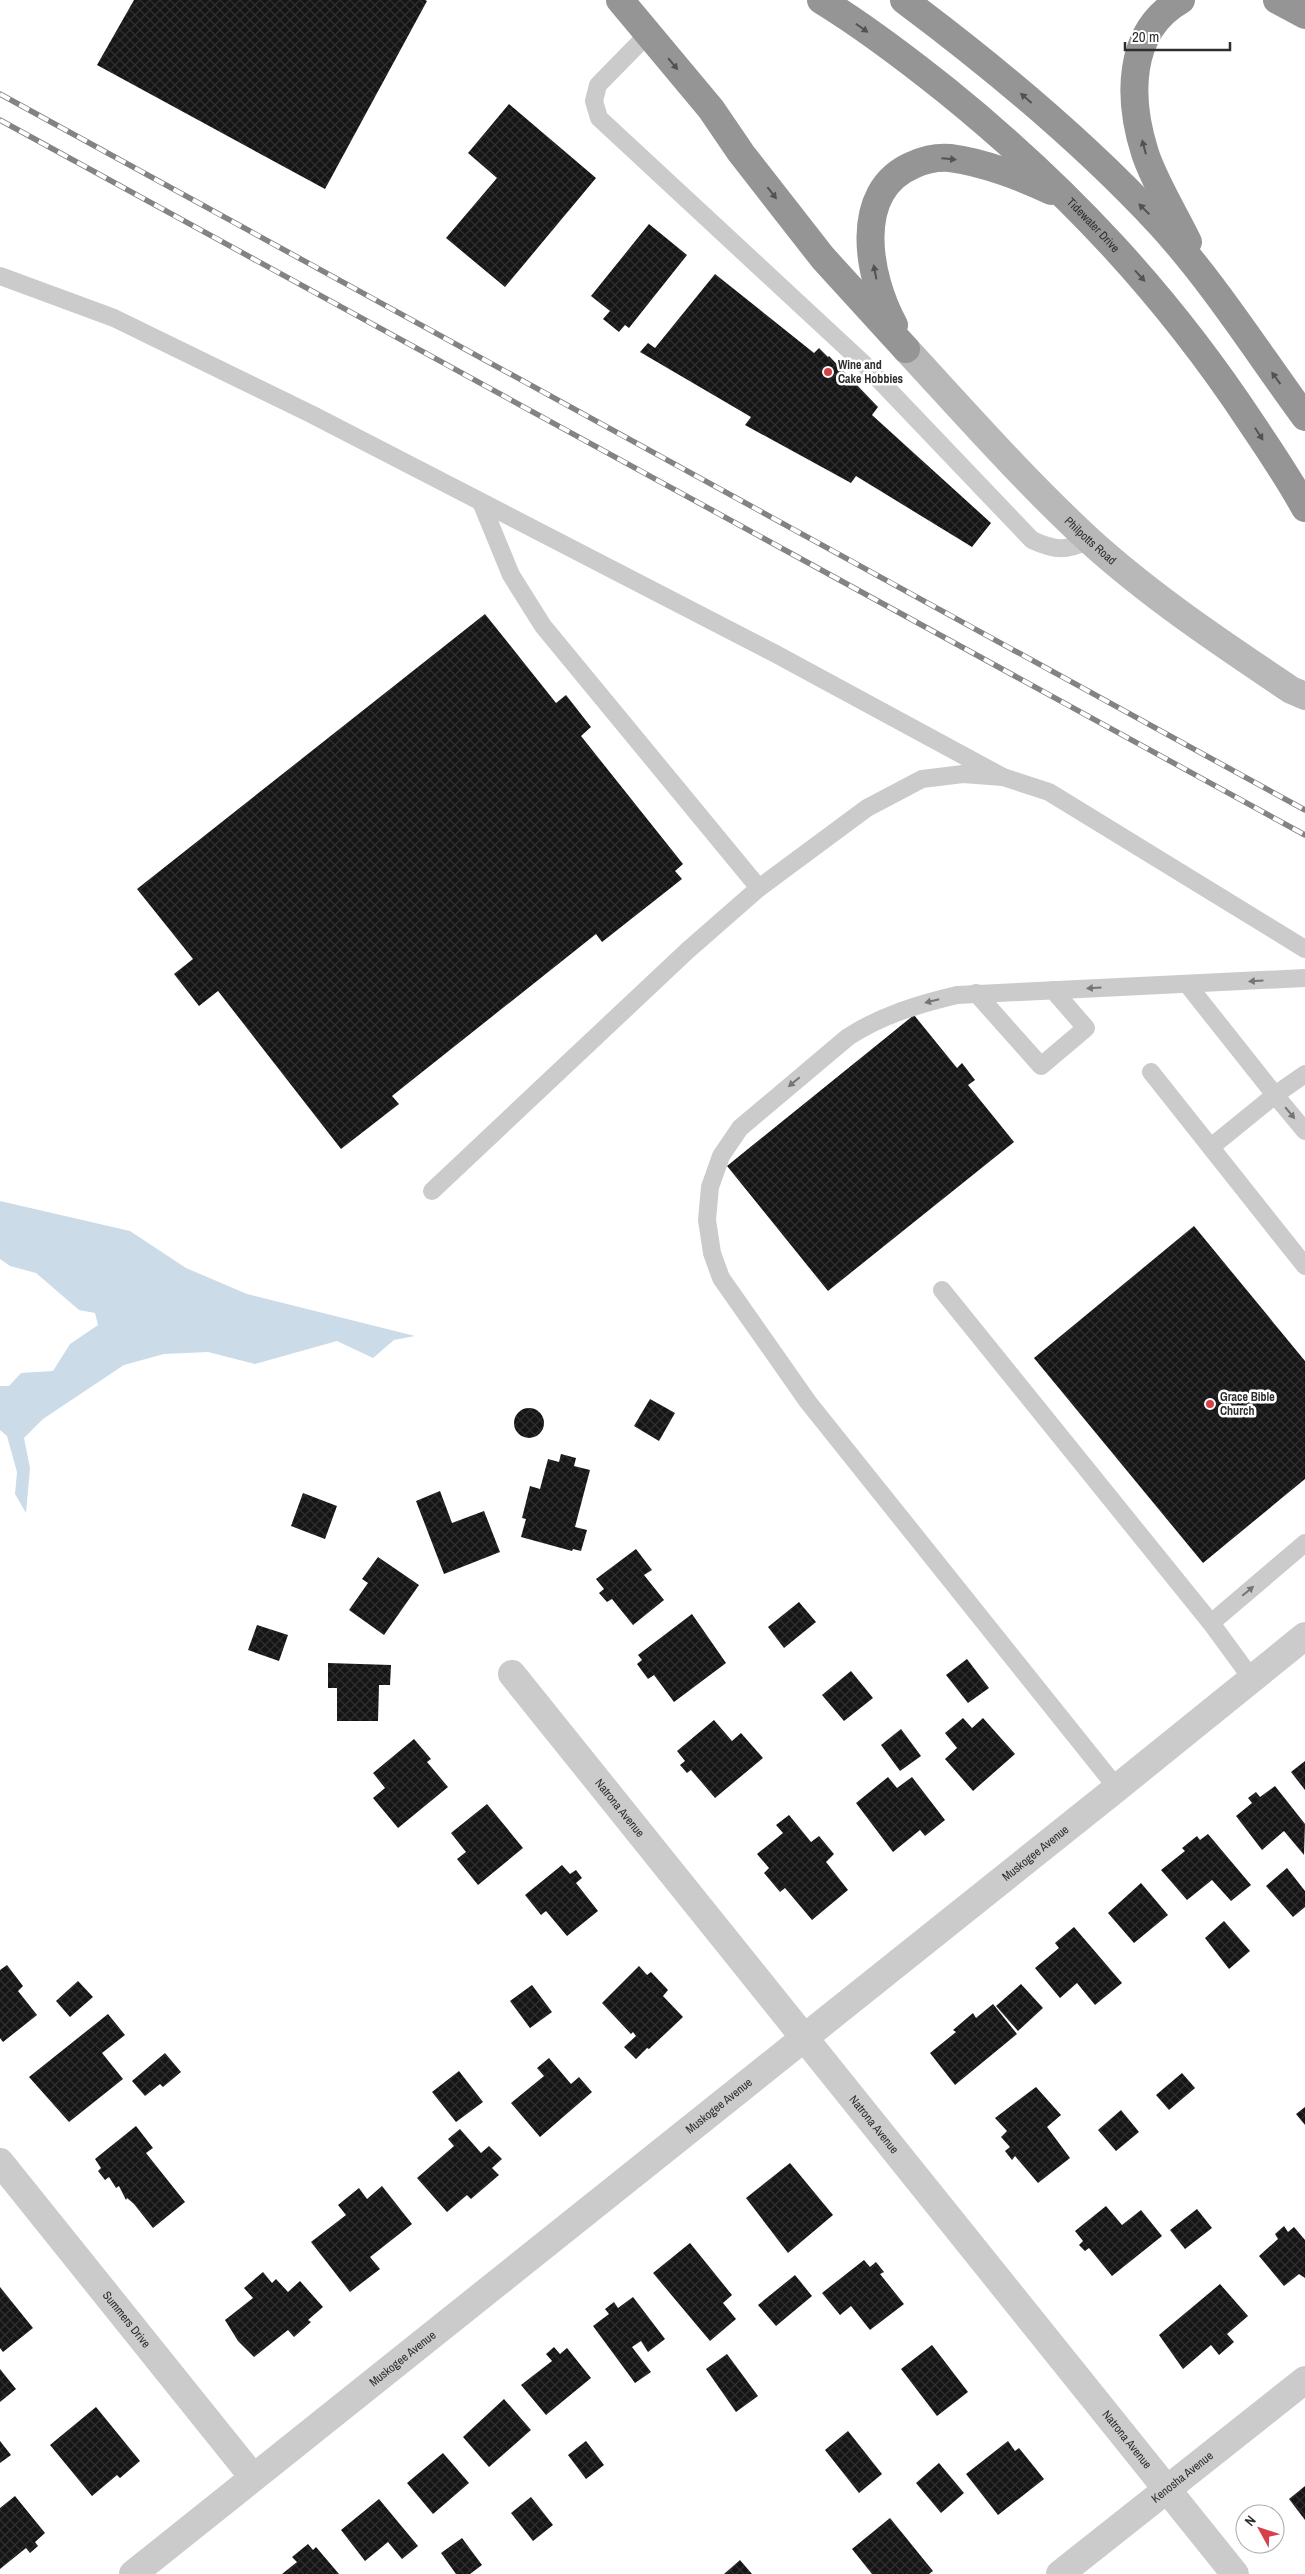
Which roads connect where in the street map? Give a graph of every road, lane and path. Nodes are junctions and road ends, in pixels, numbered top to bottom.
1 (620, 0) edge
2 (821, 0) edge
3 (904, 0) edge
4 (1181, 0) edge
5 (1277, 0) edge
6 (1300, 0) edge
7 (1305, 4) edge
8 (1305, 15) edge
9 (648, 34) junction
10 (1072, 201) junction
11 (0, 276) edge
12 (1210, 286) junction
13 (906, 349) junction
14 (1305, 417) edge
15 (482, 502) junction
16 (1305, 508) edge
17 (1090, 540) junction
18 (1305, 696) edge
19 (1003, 777) junction
20 (760, 888) junction
21 (1305, 949) edge
22 (1305, 978) edge
23 (1187, 984) junction
24 (1053, 990) junction
25 (976, 994) junction
26 (1151, 1072) dead end
27 (1305, 1074) edge
28 (1275, 1096) junction
29 (1305, 1131) edge
30 (1211, 1147) junction
31 (432, 1191) dead end
32 (1305, 1266) edge
33 (942, 1290) dead end
34 (1305, 1543) edge
35 (1211, 1623) junction
36 (1305, 1636) edge
37 (512, 1674) dead end
38 (1252, 1679) junction
39 (1117, 1788) junction
40 (805, 2037) junction
41 (0, 2162) edge
42 (1305, 2380) edge
43 (253, 2477) junction
44 (1167, 2490) junction
45 (133, 2574) edge
46 (1060, 2574) edge
47 (1234, 2574) edge

1 - 9 highway
2 -> 10 highway, Tidewater Drive
12 -> 3 highway
12 -> 4 highway
5 - 8 highway
6 - 7 highway
9 -> 13 highway
9 - 17 lane
13 -> 10 highway
10 -> 16 highway, Tidewater Drive
11 - 15 lane
14 -> 12 highway
13 - 17 street, Philpotts Road
15 - 19 lane
15 - 20 lane
17 - 18 street, Philpotts Road
19 - 20 lane
19 - 21 lane
20 - 31 lane
22 -> 23 lane
23 -> 24 lane
23 - 28 lane
24 - 25 lane
24 - 25 lane
25 -> 39 lane
26 - 30 lane
27 - 28 lane
28 -> 29 lane
28 - 30 lane
30 - 32 lane
33 - 35 lane
35 -> 34 lane
35 - 38 lane
36 - 38 street, Muskogee Avenue
37 - 40 street, Natrona Avenue
38 - 39 street, Muskogee Avenue
39 - 40 street, Muskogee Avenue
40 - 43 street, Muskogee Avenue
40 - 44 street, Natrona Avenue
41 - 43 street, Summers Drive
42 - 44 street, Kenosha Avenue
43 - 45 street, Muskogee Avenue
44 - 46 street, Kenosha Avenue
44 - 47 street, Natrona Avenue

